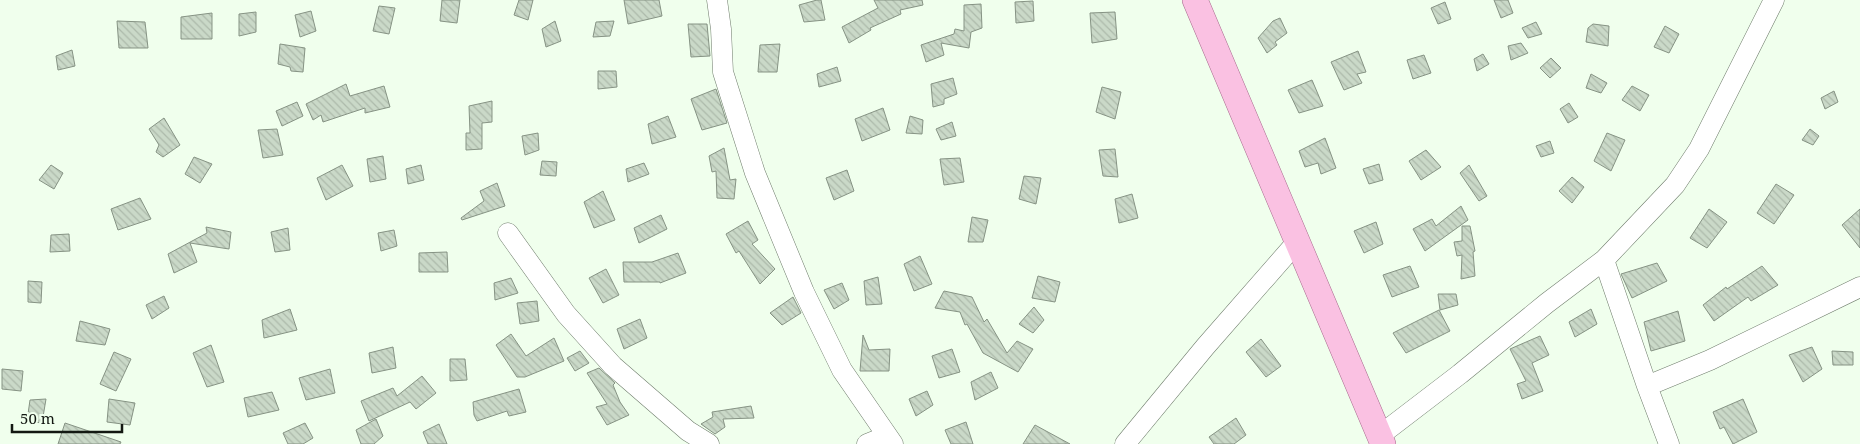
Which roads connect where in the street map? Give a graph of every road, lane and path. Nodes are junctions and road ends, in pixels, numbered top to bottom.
1 (1194, 0) edge
2 (1774, 0) edge
3 (718, 6) edge
4 (508, 234) dead end
5 (1296, 243) junction
6 (1604, 260) junction
7 (1860, 286) edge
8 (1647, 386) junction
9 (890, 440) edge
10 (1381, 440) edge
11 (709, 444) edge
12 (866, 444) edge
13 (1125, 444) edge
14 (1669, 444) edge

1 - 5 main road
2 - 6 street
3 - 9 street
4 - 11 street
5 - 10 main road
5 - 13 street
6 - 8 street
6 - 10 street
7 - 8 street
8 - 14 street
9 - 12 street

